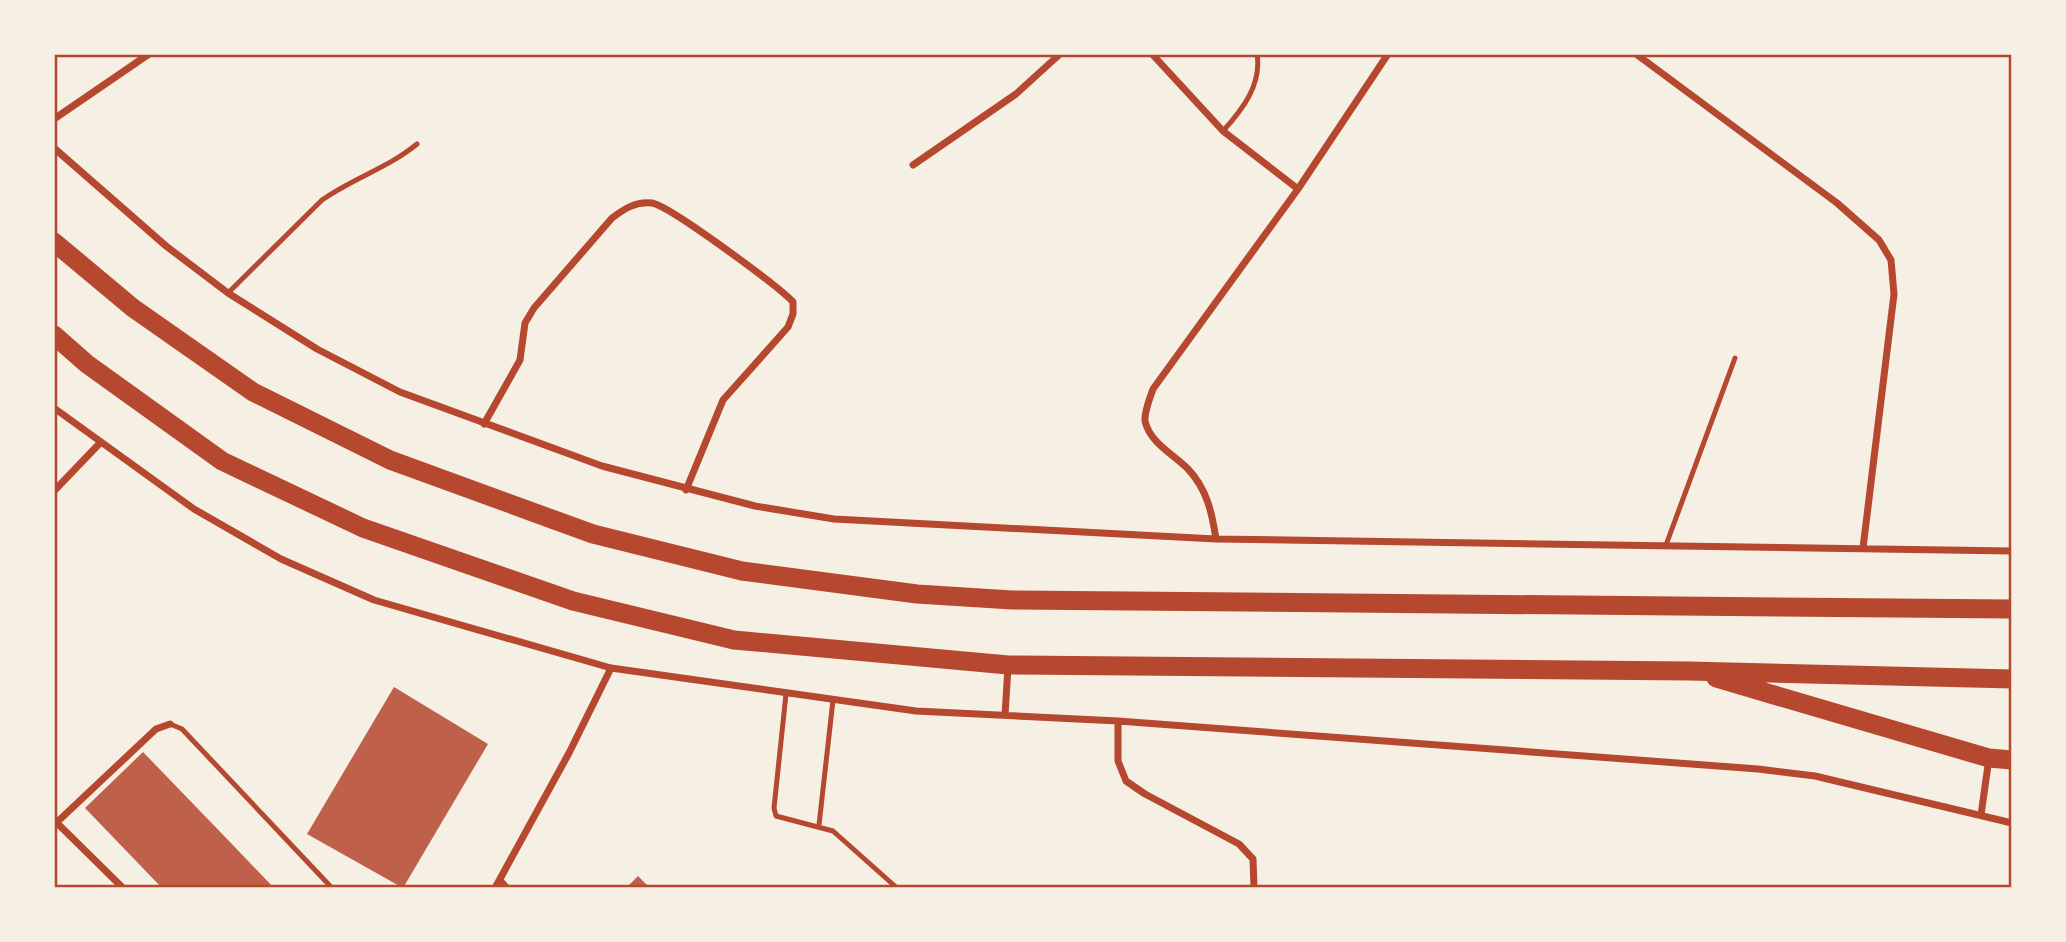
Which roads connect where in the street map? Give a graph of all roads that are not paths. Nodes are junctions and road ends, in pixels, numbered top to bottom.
1 (149, 54) edge
2 (1060, 54) edge
3 (1152, 54) edge
4 (1257, 54) edge
5 (1388, 54) edge
6 (1636, 54) edge
7 (54, 119) edge
8 (1223, 131) junction
9 (417, 144) dead end
10 (56, 153) edge
11 (913, 165) dead end
12 (1298, 189) junction
13 (54, 242) edge
14 (228, 293) junction
15 (54, 335) edge
16 (1735, 358) dead end
17 (54, 408) edge
18 (484, 424) junction
19 (100, 443) junction
20 (686, 490) junction
21 (54, 491) edge
22 (1216, 539) junction
23 (1666, 545) junction
24 (1863, 548) junction
25 (2012, 551) edge
26 (2012, 609) edge
27 (1008, 665) junction
28 (611, 668) junction
29 (1689, 671) junction
30 (2012, 679) edge
31 (786, 694) junction
32 (833, 700) junction
33 (1005, 715) junction
34 (1118, 722) junction
35 (170, 724) joint
36 (1989, 758) junction
37 (2012, 760) edge
38 (1981, 816) junction
39 (2012, 823) edge
40 (55, 824) edge
41 (819, 825) junction
42 (500, 880) junction
43 (123, 888) edge
44 (332, 888) edge
45 (495, 888) edge
46 (508, 888) edge
47 (897, 888) edge
48 (1254, 888) edge

1 - 7 street
2 - 11 street
3 - 8 street
4 - 8 lane
5 - 12 street
6 - 24 street
8 - 12 street
9 - 14 lane
10 - 14 street
12 - 22 street
13 - 26 highway
14 - 18 street
15 - 27 highway
16 - 23 lane
17 - 19 street
18 - 20 street
18 - 20 street
19 - 21 street
19 - 28 street
20 - 22 street
22 - 23 street
23 - 24 street
24 - 25 street
27 - 29 highway
27 - 33 street
28 - 31 street
28 - 42 street
29 - 30 highway
29 - 36 highway
31 - 32 street
31 - 41 lane
32 - 33 street
32 - 41 lane
33 - 34 street
34 - 38 street
34 - 48 street
35 - 40 street
35 - 44 lane
36 - 37 highway
36 - 38 street
38 - 39 street
40 - 43 street
41 - 47 lane
42 - 45 street
42 - 46 lane

